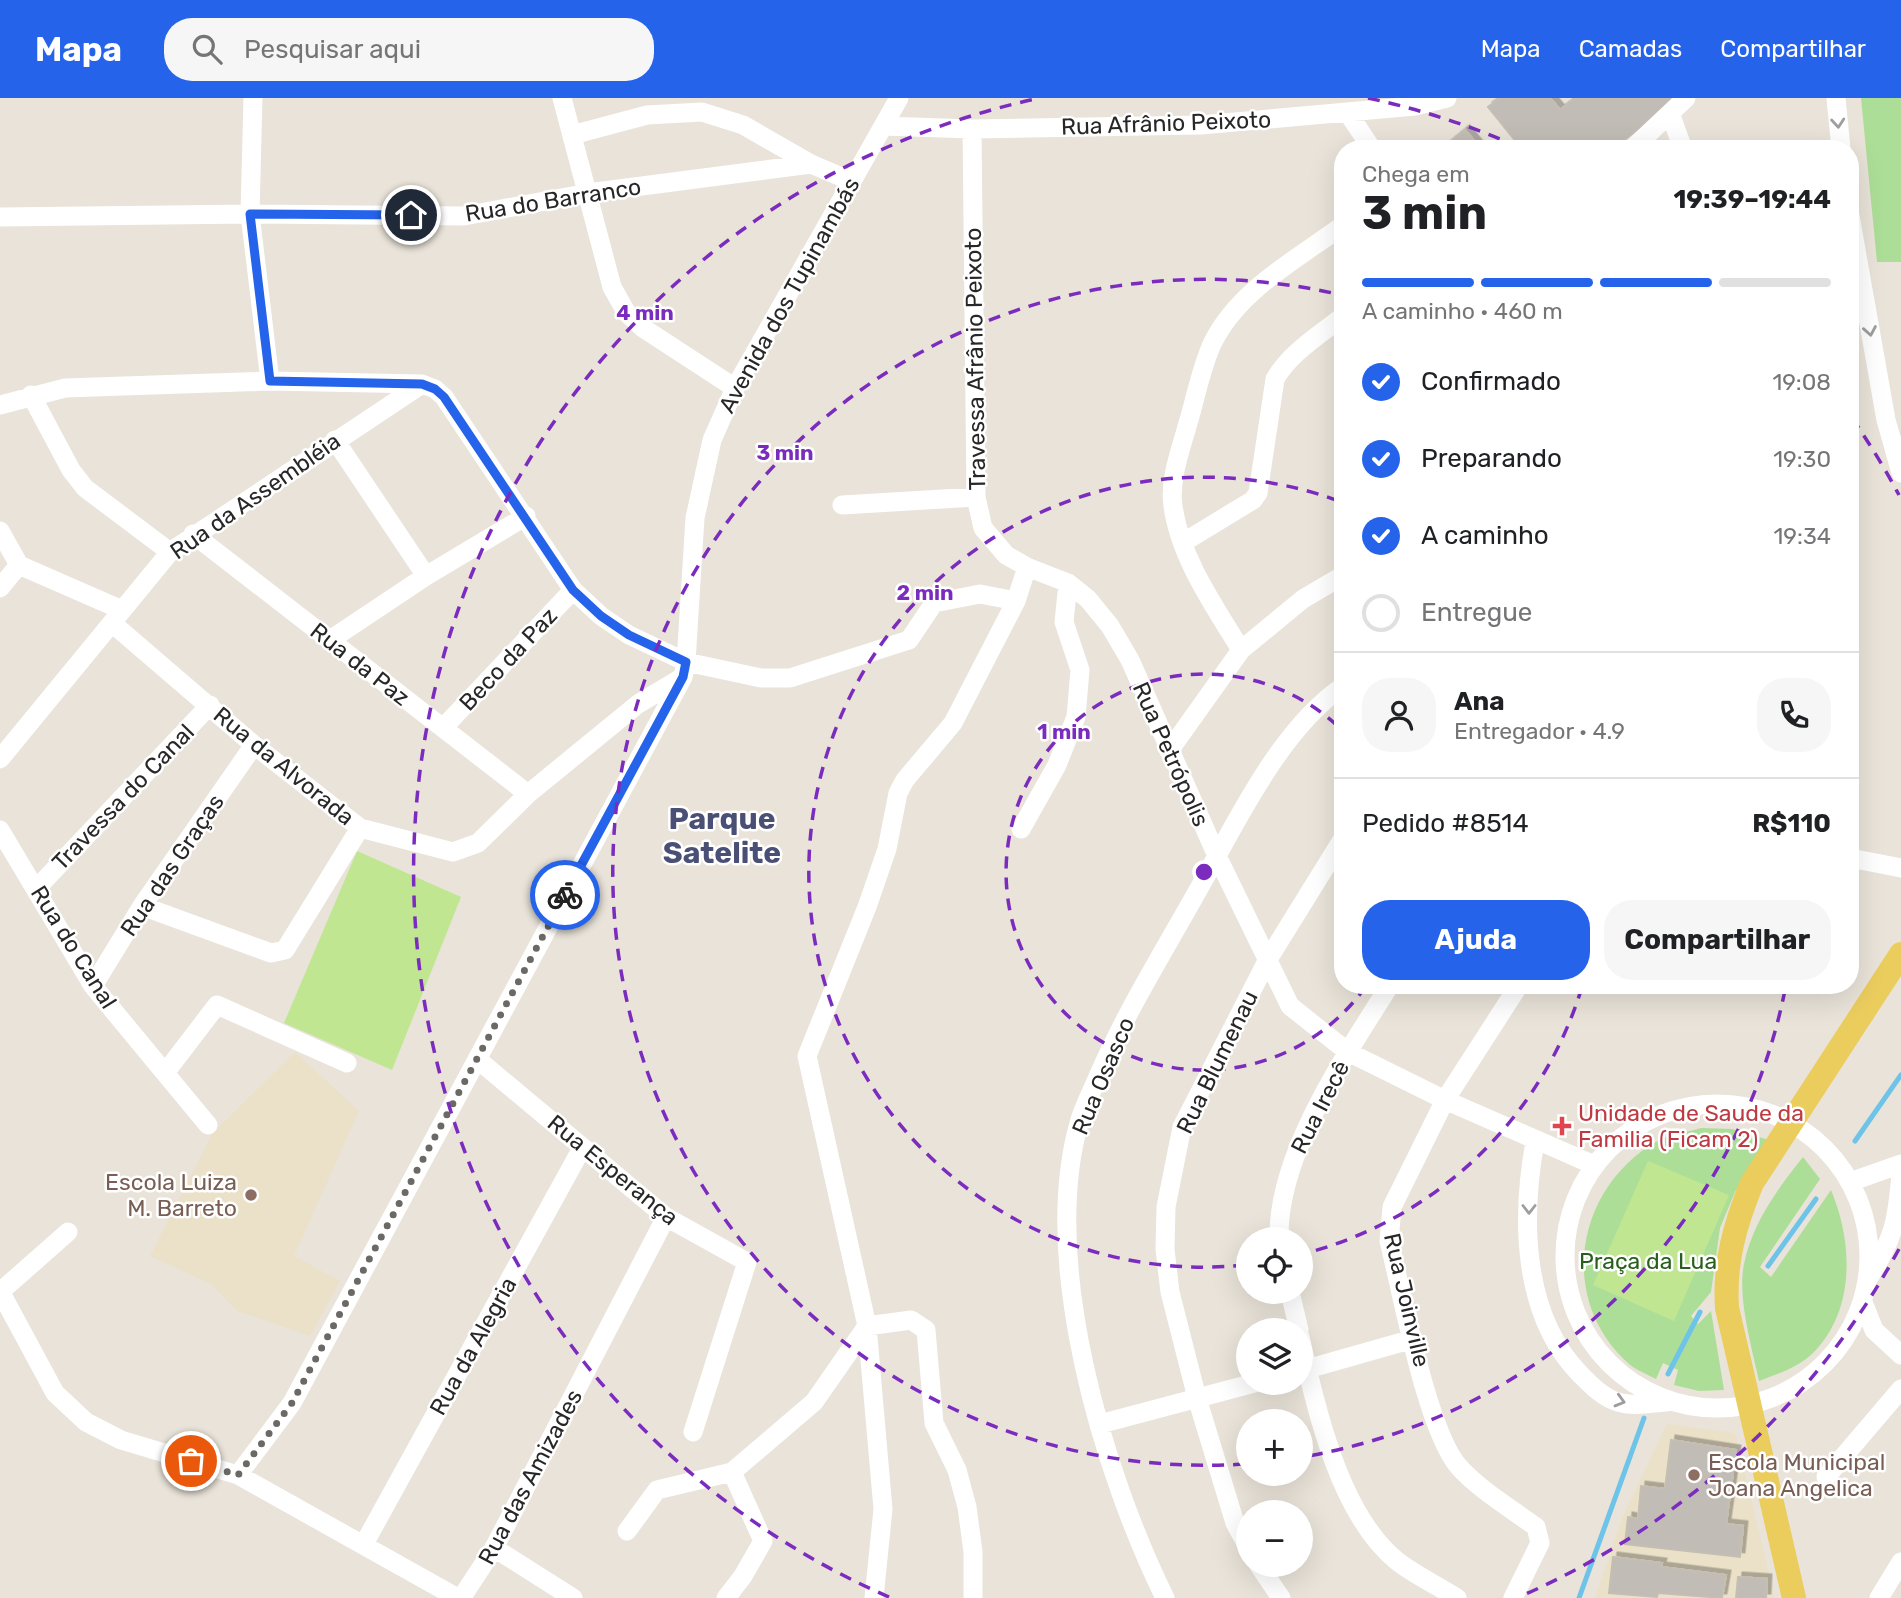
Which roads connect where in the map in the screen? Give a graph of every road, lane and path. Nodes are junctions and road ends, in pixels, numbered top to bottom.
1 (253, 98) edge
2 (562, 98) edge
3 (899, 98) edge
4 (1686, 98) edge
5 (1836, 98) edge
6 (1439, 100) edge
7 (1670, 113) junction
8 (1348, 114) junction
9 (883, 125) junction
10 (972, 129) junction
11 (572, 135) junction
12 (1367, 140) edge
13 (1642, 140) edge
14 (1680, 140) edge
15 (1840, 140) edge
16 (811, 164) junction
17 (851, 181) junction
18 (588, 193) junction
19 (250, 214) junction
20 (0, 217) edge
21 (1334, 232) edge
22 (1859, 267) edge
23 (1334, 323) edge
24 (270, 381) junction
25 (422, 384) junction
26 (735, 388) junction
27 (31, 395) junction
28 (0, 405) edge
29 (335, 440) junction
30 (1901, 473) edge
31 (976, 497) junction
32 (842, 505) dead end
33 (526, 516) junction
34 (0, 531) edge
35 (193, 534) junction
36 (1184, 542) junction
37 (170, 552) junction
38 (19, 565) junction
39 (1027, 567) junction
40 (426, 576) junction
41 (1334, 581) edge
42 (1068, 583) junction
43 (0, 588) edge
44 (573, 590) junction
45 (1016, 600) junction
46 (117, 617) junction
47 (330, 640) junction
48 (1241, 650) junction
49 (685, 670) junction
50 (1334, 693) edge
51 (638, 704) junction
52 (210, 705) junction
53 (667, 706) junction
54 (443, 728) junction
55 (254, 746) junction
56 (1169, 751) junction
57 (0, 760) edge
58 (528, 794) junction
59 (360, 828) junction
60 (1021, 829) dead end
61 (0, 830) edge
62 (1334, 853) edge
63 (1217, 856) junction
64 (1859, 860) edge
65 (1901, 868) edge
66 (37, 888) junction
67 (142, 906) junction
68 (1901, 954) edge
69 (1267, 961) junction
70 (93, 986) junction
71 (1384, 994) edge
72 (1513, 994) edge
73 (1348, 1052) junction
74 (477, 1059) junction
75 (347, 1063) dead end
76 (165, 1073) junction
77 (1445, 1100) junction
78 (1790, 1122) junction
79 (208, 1125) dead end
80 (1535, 1142) junction
81 (582, 1148) junction
82 (1901, 1164) edge
83 (1594, 1165) junction
84 (1901, 1174) edge
85 (1850, 1182) junction
86 (666, 1217) junction
87 (1280, 1227) edge
88 (68, 1233) dead end
89 (1868, 1280) junction
90 (0, 1292) edge
91 (1863, 1302) junction
92 (867, 1326) junction
93 (1413, 1339) junction
94 (1589, 1340) junction
95 (1839, 1347) junction
96 (1895, 1351) edge
97 (1565, 1359) junction
98 (1313, 1368) edge
99 (1236, 1388) edge
100 (1901, 1389) edge
101 (1312, 1395) edge
102 (1198, 1398) junction
103 (1672, 1402) junction
104 (1750, 1406) junction
105 (1100, 1424) junction
106 (693, 1432) dead end
107 (732, 1472) junction
108 (238, 1475) junction
109 (1826, 1477) dead end
110 (1236, 1523) edge
111 (627, 1531) dead end
112 (364, 1544) junction
113 (494, 1548) junction
114 (1901, 1562) edge
115 (1267, 1577) edge
116 (573, 1598) edge
117 (726, 1598) edge
118 (874, 1598) edge
119 (973, 1598) edge
120 (1166, 1598) edge
121 (1281, 1598) edge
122 (1457, 1598) edge
123 (1513, 1598) edge
124 (1794, 1598) edge
125 (1879, 1598) edge

1 - 19 street
2 - 11 street
3 - 9 street, Avenida dos Tupinambás
4 - 7 street
5 -> 15 street
6 - 8 street, Rua Afrânio Peixoto
7 - 13 street
7 - 14 street
8 - 10 street, Rua Afrânio Peixoto
8 - 12 street
9 - 10 street, Rua Afrânio Peixoto
9 - 17 street, Avenida dos Tupinambás
10 - 31 street, Travessa Afrânio Peixoto
11 - 16 street
11 - 18 street
16 - 17 street
16 - 18 street, Rua do Barranco
17 - 26 street, Avenida dos Tupinambás
18 - 19 street, Rua do Barranco
18 - 26 street
19 - 20 street, Rua do Barranco
19 - 24 street
21 - 36 street
22 -> 30 street
23 - 36 street
24 - 25 street
24 - 27 street
25 - 29 street, Rua da Assembléia
25 - 33 street
26 - 49 street, Avenida dos Tupinambás
27 - 28 street
27 - 37 street
29 - 35 street, Rua da Assembléia
29 - 40 street
31 - 32 street
31 - 39 street, Travessa Afrânio Peixoto
33 - 40 street
33 - 44 street
34 - 38 street
35 - 37 street, Rua da Assembléia
35 - 47 street, Rua da Paz
36 - 48 street
37 - 46 street, Rua da Assembléia
38 - 43 street
38 - 46 street, Rua da Alvorada
39 - 42 street, Rua Petrópolis
39 - 45 street
40 - 47 street
41 - 48 street
42 - 56 street, Rua Petrópolis
42 - 60 street
44 - 49 street
44 - 54 street, Beco da Paz
45 - 49 street
45 - 92 street
46 - 52 street, Rua da Alvorada
46 - 57 street, Rua da Assembléia
47 - 54 street, Rua da Paz
48 - 56 street
49 - 51 street, Rua da Alvorada
49 - 53 street, Avenida dos Tupinambás
50 - 63 street, Rua Osasco
51 - 53 street
51 - 58 street, Rua da Alvorada
52 - 55 street, Rua da Alvorada
52 - 66 street, Travessa do Canal
53 - 74 street, Avenida dos Tupinambás
54 - 58 street, Rua da Paz
55 - 59 street, Rua da Alvorada
55 - 67 street, Rua das Graças
56 - 63 street, Rua Petrópolis
58 - 59 street, Rua da Alvorada
59 - 67 street
61 - 66 street, Rua do Canal
62 - 69 street, Rua Blumenau
63 - 69 street, Rua Petrópolis
63 - 105 street, Rua Osasco
64 - 65 street
66 - 70 street, Rua do Canal
67 - 70 street, Rua das Graças
68 - 78 main road
69 - 73 street, Rua Petrópolis
69 - 102 street, Rua Blumenau
70 - 76 street, Rua do Canal
71 - 73 street, Rua Irecê
72 - 77 street, Rua Joinville
73 - 77 street, Rua Petrópolis
73 - 87 street, Rua Irecê
74 - 81 street, Rua Esperança
74 - 108 street, Avenida dos Tupinambás
75 - 76 street
76 - 79 street, Rua do Canal
77 - 80 street, Rua Petrópolis
77 - 93 street, Rua Joinville
78 - 83 street
78 - 85 street
78 - 104 main road
80 - 83 street, Rua Petrópolis
80 -> 97 street
81 - 86 street, Rua Esperança
81 - 112 street, Rua da Alegria
82 - 85 street
83 - 94 street
84 - 89 street
85 - 89 street
86 - 106 street, Rua Esperança
86 - 113 street, Rua das Amizades
88 - 90 street
89 - 91 street
90 - 108 street, Rua das Amizades
91 - 95 street
91 - 96 street
92 - 107 street
92 - 118 street
92 - 119 street
93 - 98 street
93 - 123 street, Rua Joinville
94 - 97 street
94 - 103 street
95 - 96 street
95 - 104 street
97 -> 103 street
99 - 102 street
100 - 109 street
101 - 122 street
102 - 105 street
102 - 110 street, Rua Blumenau
103 - 104 street
104 - 124 main road
105 - 120 street, Rua Osasco
107 - 111 street
107 - 117 street
108 - 112 street, Rua das Amizades
112 - 113 street, Rua das Amizades
113 - 116 street
114 - 125 street
115 - 121 street

